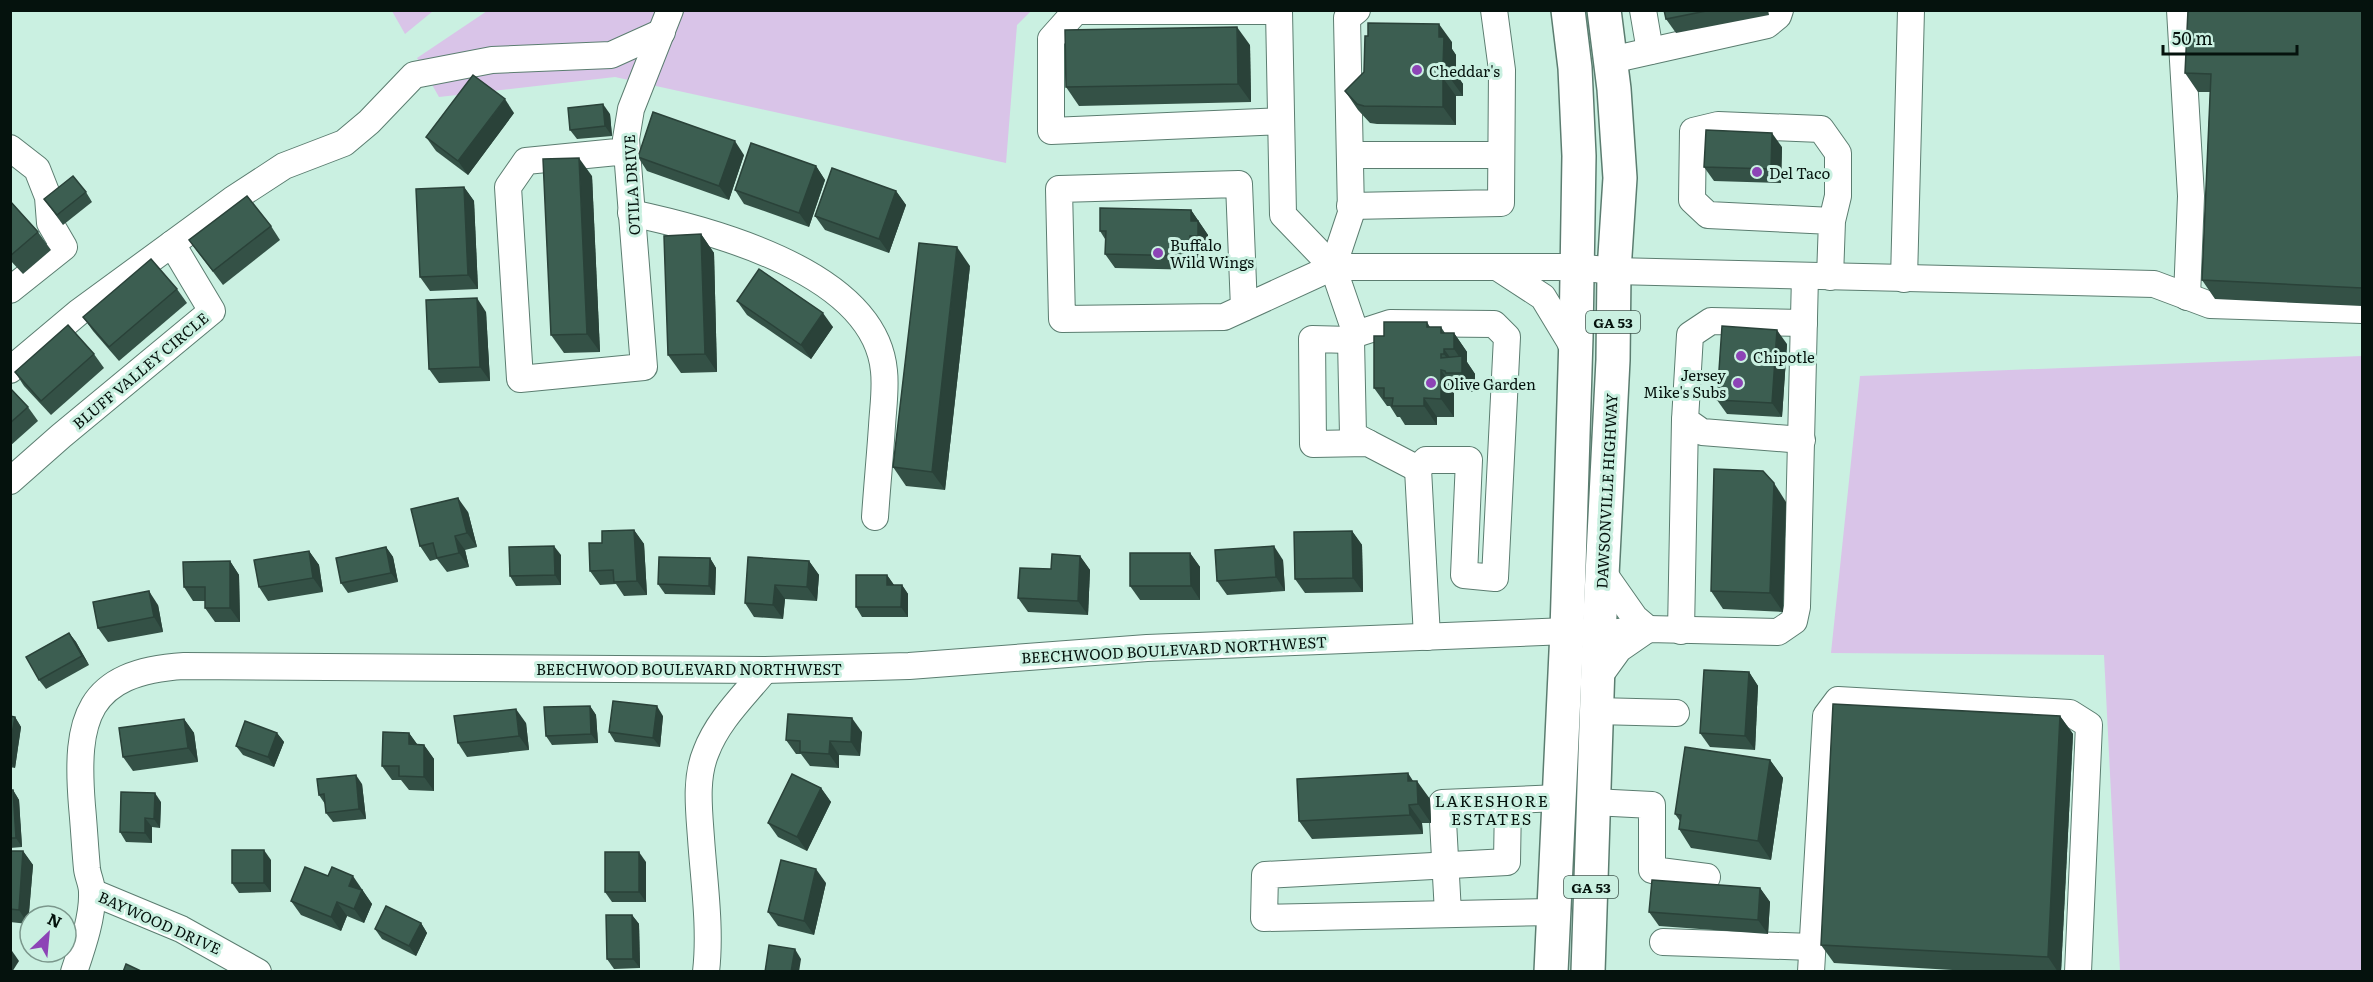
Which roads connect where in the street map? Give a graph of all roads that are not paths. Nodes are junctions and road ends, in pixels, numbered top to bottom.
1 (1357, 10) edge
2 (1494, 10) edge
3 (1568, 10) edge
4 (1604, 10) edge
5 (1643, 10) edge
6 (1780, 10) edge
7 (1911, 10) edge
8 (2180, 10) edge
9 (666, 21) edge
10 (1650, 51) junction
11 (1611, 60) junction
12 (1281, 121) junction
13 (10, 148) edge
14 (627, 151) junction
15 (1350, 155) junction
16 (1501, 155) junction
17 (1350, 206) junction
18 (632, 213) junction
19 (1832, 221) junction
20 (172, 244) junction
21 (1333, 267) junction
22 (1497, 267) junction
23 (1576, 267) junction
24 (1614, 271) junction
25 (1805, 276) junction
26 (1830, 277) junction
27 (1904, 279) junction
28 (10, 290) edge
29 (2187, 297) junction
30 (1244, 308) junction
31 (2362, 310) edge
32 (1804, 324) junction
33 (1354, 337) junction
34 (1576, 355) junction
35 (10, 370) edge
36 (1685, 420) junction
37 (1802, 440) junction
38 (1368, 443) junction
39 (1469, 460) junction
40 (1501, 461) junction
41 (1418, 469) junction
42 (10, 481) edge
43 (875, 517) dead end
44 (1602, 571) junction
45 (1648, 629) junction
46 (1567, 631) junction
47 (1681, 631) junction
48 (1599, 634) junction
49 (1427, 637) junction
50 (765, 670) junction
51 (1598, 678) junction
52 (1596, 711) junction
53 (1676, 713) dead end
54 (1559, 798) junction
55 (1508, 801) junction
56 (1593, 802) junction
57 (1445, 865) junction
58 (1707, 877) dead end
59 (92, 892) junction
60 (1554, 912) junction
61 (1448, 913) junction
62 (1663, 942) dead end
63 (1811, 959) edge
64 (74, 972) edge
65 (258, 972) edge
66 (706, 972) edge
67 (1551, 972) edge
68 (1588, 972) edge
69 (2078, 972) edge

1 - 15 street
2 - 16 street
3 - 23 main road, GA 53
4 - 11 main road, DAWSONVILLE HIGHWAY / GA 53
5 - 10 street
6 - 10 street
7 - 27 street
8 - 29 street
9 - 14 street, OTILA DRIVE
9 - 20 street
10 - 11 street
11 - 24 main road, DAWSONVILLE HIGHWAY / GA 53
12 - 12 street
12 - 21 street
13 - 28 street
14 - 18 street, OTILA DRIVE
14 - 18 street, OTILA DRIVE
15 - 16 street
15 - 17 street
16 - 17 street
17 - 21 street
18 - 43 street
19 - 19 street
19 - 26 street
20 - 35 street
20 - 42 street, BLUFF VALLEY CIRCLE
21 - 22 street
21 - 30 street
21 - 33 street
22 - 23 street
22 - 34 street
23 - 24 street
23 - 34 main road, GA 53
24 - 25 street
24 - 44 main road, DAWSONVILLE HIGHWAY / GA 53
25 - 26 street
25 - 32 street
26 - 27 street
27 - 29 street
29 - 31 street
30 - 30 street
32 - 36 street
32 - 37 street
33 - 38 street
33 - 38 street
33 - 40 street
34 - 46 main road, GA 53
36 - 37 street
36 - 47 street
37 - 47 street, BEECHWOOD BOULEVARD NORTHWEST
38 - 41 street
39 - 40 street
39 - 40 street
39 - 41 street
41 - 49 street
44 - 45 street
44 - 48 main road, DAWSONVILLE HIGHWAY / GA 53
45 - 47 street, BEECHWOOD BOULEVARD NORTHWEST
45 - 48 street, BEECHWOOD BOULEVARD NORTHWEST
45 - 51 street
46 - 48 street, BEECHWOOD BOULEVARD NORTHWEST
46 - 49 street, BEECHWOOD BOULEVARD NORTHWEST
46 - 54 main road, GA 53
48 - 51 main road, DAWSONVILLE HIGHWAY / GA 53
49 - 50 street, BEECHWOOD BOULEVARD NORTHWEST
50 - 59 street, BEECHWOOD BOULEVARD NORTHWEST
50 - 66 street
51 - 52 main road, DAWSONVILLE HIGHWAY / GA 53
52 - 53 street
52 - 56 main road, DAWSONVILLE HIGHWAY / GA 53
54 - 55 street
54 - 60 main road, GA 53
55 - 57 street
55 - 57 street
56 - 58 street
56 - 68 main road, DAWSONVILLE HIGHWAY / GA 53
57 - 61 street
57 - 61 street
59 - 64 street, BEECHWOOD BOULEVARD NORTHWEST
59 - 65 street, BAYWOOD DRIVE
60 - 61 street
60 - 67 main road, GA 53
62 - 63 street
63 - 69 street

